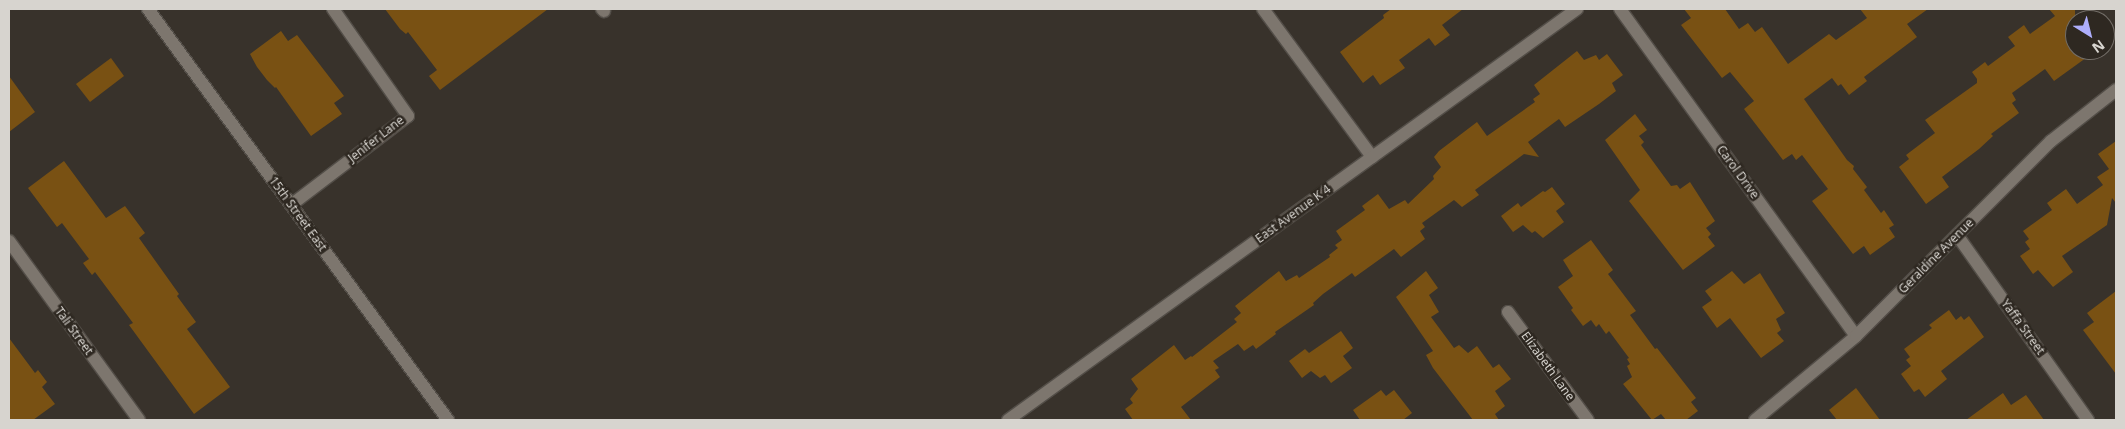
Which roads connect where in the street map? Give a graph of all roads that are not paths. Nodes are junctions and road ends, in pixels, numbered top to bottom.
1 (148, 9) edge
2 (333, 9) edge
3 (1263, 9) edge
4 (1577, 9) edge
5 (1620, 9) edge
6 (2116, 90) edge
7 (1372, 157) junction
8 (291, 205) junction
9 (1957, 235) junction
10 (9, 241) edge
11 (1508, 312) dead end
12 (1856, 336) junction
13 (139, 420) edge
14 (448, 420) edge
15 (1008, 420) edge
16 (1588, 420) edge
17 (1756, 420) edge
18 (2088, 420) edge

1 - 8 street, 15th Street East
2 - 8 street, Jenifer Lane
3 - 7 street
4 - 7 street, East Avenue K 4
5 - 12 street, Carol Drive
6 - 9 street, Geraldine Avenue
7 - 15 street, East Avenue K 4
8 - 14 street, 15th Street East
9 - 12 street, Geraldine Avenue
9 - 18 street, Yaffa Street
10 - 13 street, Tali Street
11 - 16 street, Elizabeth Lane
12 - 17 street, Geraldine Avenue

